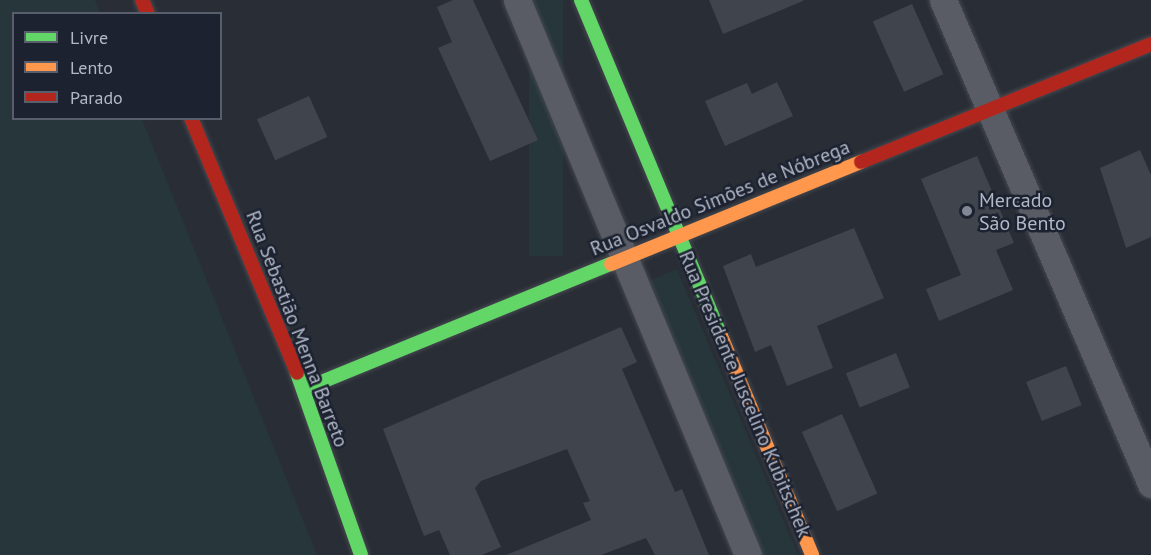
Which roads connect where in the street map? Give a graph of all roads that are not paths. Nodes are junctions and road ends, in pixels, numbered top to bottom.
1 (517, 0) edge
2 (581, 0) edge
3 (943, 0) edge
4 (1151, 44) edge
5 (988, 111) junction
6 (192, 120) edge
7 (678, 236) junction
8 (622, 258) junction
9 (304, 389) junction
10 (1151, 484) edge
11 (361, 555) edge
12 (748, 555) edge
13 (812, 555) edge

1 - 8 street
2 - 7 main road, Rua Presidente Juscelino Kubitschek
3 - 5 street
4 - 5 main road, Rua Osvaldo Simões de Nóbrega
5 - 7 main road, Rua Osvaldo Simões de Nóbrega
5 - 10 street
6 - 9 main road, Rua Sebastião Menna Barreto
7 - 8 main road, Rua Osvaldo Simões de Nóbrega
7 - 13 main road, Rua Presidente Juscelino Kubitschek
8 - 9 main road, Rua Osvaldo Simões de Nóbrega
8 - 12 street
9 - 11 main road, Rua Sebastião Menna Barreto

